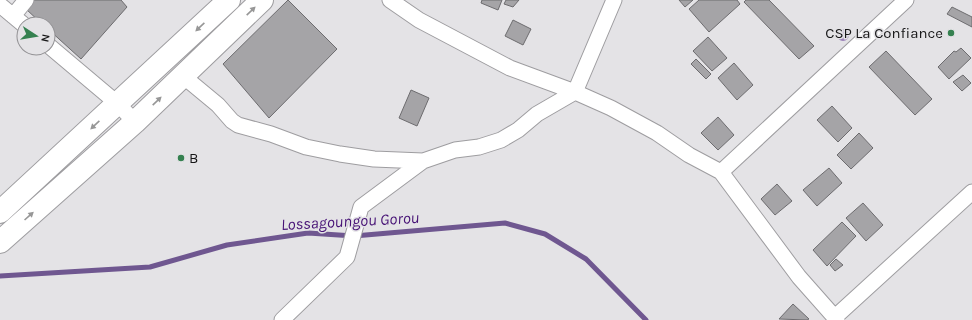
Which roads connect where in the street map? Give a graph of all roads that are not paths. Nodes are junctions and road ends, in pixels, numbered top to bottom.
1 (26, 0) edge
2 (229, 0) edge
3 (262, 0) edge
4 (390, 0) edge
5 (614, 0) edge
6 (906, 0) edge
7 (0, 5) edge
8 (20, 16) edge
9 (16, 18) edge
10 (56, 52) edge
11 (183, 76) junction
12 (575, 92) junction
13 (118, 104) junction
14 (135, 122) junction
15 (422, 161) junction
16 (721, 172) junction
17 (972, 192) edge
18 (0, 212) edge
19 (0, 242) edge
20 (835, 319) edge
21 (282, 320) edge

1 - 8 street
2 -> 13 main road
11 -> 3 main road
4 - 12 street
5 - 12 street
6 - 16 street
7 - 9 street
10 - 13 street
14 -> 11 main road
11 - 15 street
12 - 15 street
12 - 16 street
13 - 14 street
13 -> 18 main road
19 -> 14 main road
15 - 21 street
16 - 20 street
17 - 20 street

